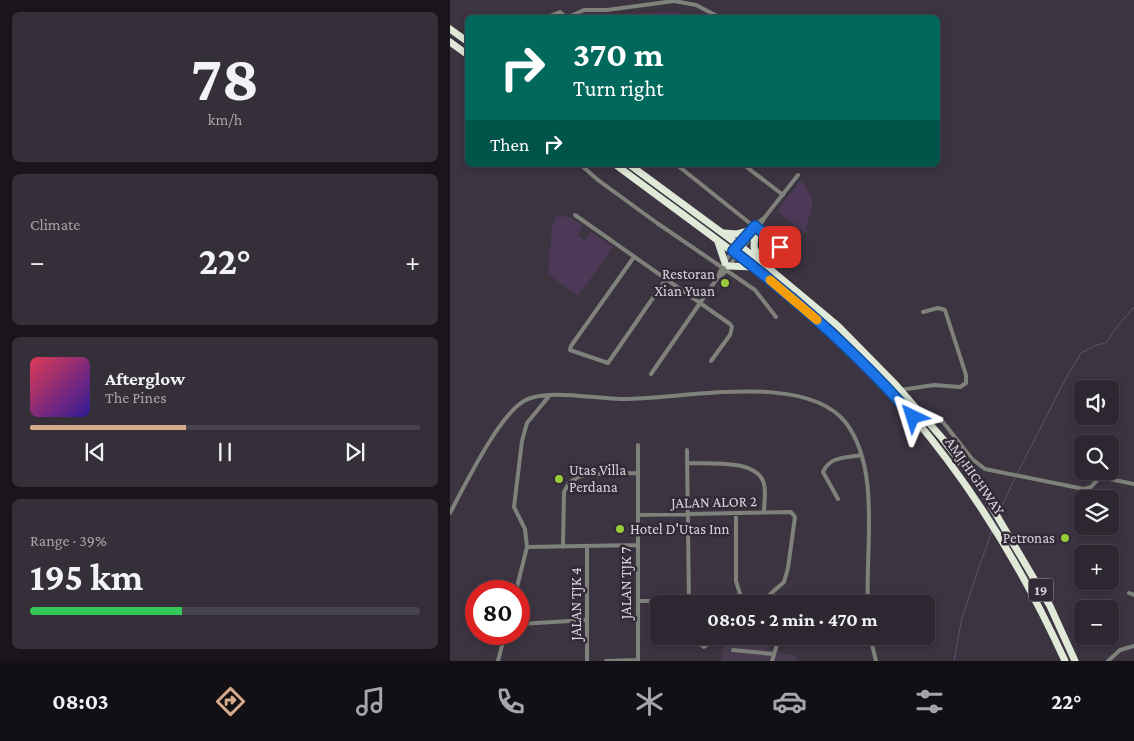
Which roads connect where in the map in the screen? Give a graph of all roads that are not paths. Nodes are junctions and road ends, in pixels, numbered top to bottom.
1 (573, 15) edge
2 (715, 15) edge
3 (450, 29) edge
4 (465, 40) edge
5 (450, 42) edge
6 (465, 53) edge
7 (583, 167) edge
8 (619, 167) edge
9 (633, 167) edge
10 (680, 167) edge
11 (746, 167) edge
12 (752, 167) edge
13 (750, 170) junction
14 (798, 176) dead end
15 (783, 195) junction
16 (575, 215) dead end
17 (755, 229) junction
18 (719, 236) junction
19 (741, 246) junction
20 (736, 253) junction
21 (795, 256) dead end
22 (634, 257) junction
23 (759, 260) junction
24 (726, 266) junction
25 (756, 268) junction
26 (666, 280) junction
27 (700, 303) junction
28 (923, 312) dead end
29 (776, 317) dead end
30 (710, 362) dead end
31 (651, 374) dead end
32 (900, 390) junction
33 (550, 395) junction
34 (930, 424) junction
35 (638, 445) dead end
36 (687, 450) dead end
37 (861, 455) junction
38 (687, 463) junction
39 (638, 473) junction
40 (1134, 484) edge
41 (838, 499) dead end
42 (764, 512) junction
43 (450, 513) edge
44 (736, 513) junction
45 (688, 514) junction
46 (638, 515) junction
47 (638, 545) junction
48 (587, 546) junction
49 (527, 547) junction
50 (563, 547) junction
51 (519, 580) edge
52 (689, 595) edge
53 (741, 595) edge
54 (769, 595) edge
55 (868, 595) edge
56 (638, 602) junction
57 (650, 602) edge
58 (587, 620) junction
59 (530, 623) edge
60 (502, 645) edge
61 (776, 645) edge
62 (872, 645) edge
63 (1134, 646) edge
64 (733, 650) dead end
65 (773, 654) junction
66 (638, 660) edge
67 (1108, 660) edge
68 (498, 661) edge
69 (587, 661) edge
70 (606, 661) edge
71 (772, 661) edge
72 (876, 661) edge
73 (1065, 661) edge
74 (1075, 661) edge

1 - 2 street
3 - 4 highway
5 - 6 highway
7 - 24 street
8 - 18 highway, AMJ HIGHWAY / 19
9 - 18 highway, AMJ HIGHWAY / 19
10 - 17 street
11 - 13 street
12 - 13 street
13 - 15 street
14 - 15 street
15 - 17 street
16 - 22 street
17 - 18 highway
17 - 19 street
17 - 21 street
17 - 23 highway
18 - 19 highway, AMJ HIGHWAY / 19
18 - 20 highway, AMJ HIGHWAY / 19
18 - 24 highway
19 - 20 street
19 - 23 highway, AMJ HIGHWAY / 19
20 - 24 street
20 - 25 highway, AMJ HIGHWAY / 19
22 - 26 street
22 - 26 street
23 - 32 highway, AMJ HIGHWAY / 19
24 - 25 highway
24 - 27 street
24 - 29 street
25 - 73 highway, AMJ HIGHWAY / 19
26 - 27 street
27 - 30 street
27 - 31 street
28 - 32 street
32 - 34 highway, AMJ HIGHWAY / 19
33 - 37 street
33 - 43 street
33 - 49 street
34 - 40 street
34 - 74 highway, AMJ HIGHWAY / 19
35 - 39 street, JALAN TJK 7
36 - 38 street
37 - 41 street
37 - 55 street
38 - 42 street
38 - 45 street
39 - 46 street, JALAN TJK 7
39 - 50 street
42 - 44 street, JALAN ALOR 2
42 - 54 street, JALAN ALOR 2
44 - 45 street, JALAN ALOR 2
44 - 53 street
45 - 46 street, JALAN ALOR 2
45 - 52 street
46 - 47 street, JALAN TJK 7
47 - 48 street
47 - 56 street, JALAN TJK 7
48 - 50 street
48 - 58 street, JALAN TJK 4
49 - 50 street
49 - 51 street
56 - 57 street
56 - 66 street, JALAN TJK 7
58 - 59 street
58 - 69 street, JALAN TJK 4
60 - 68 street
61 - 65 street
62 - 72 street
63 - 67 street
64 - 65 street
65 - 71 street
66 - 70 street

